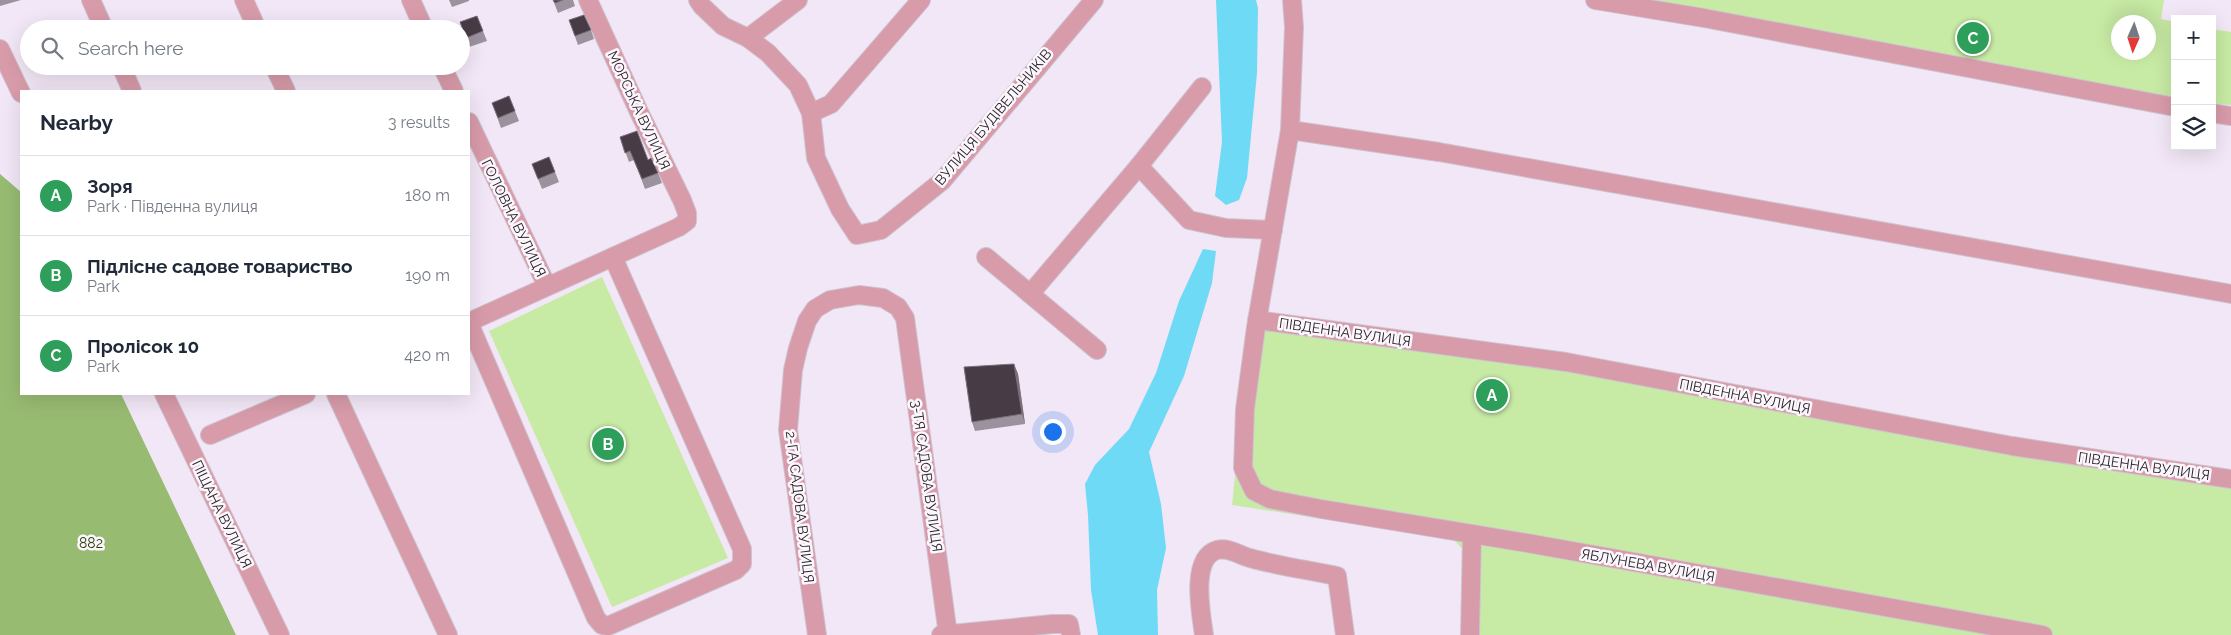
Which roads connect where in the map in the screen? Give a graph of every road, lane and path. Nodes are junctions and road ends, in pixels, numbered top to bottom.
1 (91, 0) edge
2 (244, 0) edge
3 (411, 0) edge
4 (588, 0) edge
5 (698, 0) edge
6 (798, 0) edge
7 (921, 0) edge
8 (1094, 0) edge
9 (1292, 0) edge
10 (1595, 0) edge
11 (100, 20) edge
12 (253, 20) edge
13 (420, 20) edge
14 (748, 38) junction
15 (0, 49) edge
16 (125, 75) edge
17 (278, 75) edge
18 (446, 75) edge
19 (1202, 87) dead end
20 (132, 90) edge
21 (286, 90) edge
22 (454, 90) edge
23 (20, 92) edge
24 (2171, 105) edge
25 (811, 113) junction
26 (2216, 114) edge
27 (2231, 116) edge
28 (470, 124) edge
29 (1290, 130) junction
30 (1139, 166) junction
31 (1273, 230) junction
32 (613, 257) junction
33 (986, 257) dead end
34 (547, 286) junction
35 (1030, 294) junction
36 (2231, 294) edge
37 (1258, 320) junction
38 (807, 321) joint
39 (470, 322) edge
40 (470, 324) edge
41 (1097, 350) dead end
42 (164, 395) edge
43 (301, 395) edge
44 (336, 395) edge
45 (274, 401) edge
46 (210, 435) dead end
47 (2231, 479) edge
48 (1472, 534) junction
49 (1070, 630) edge
50 (280, 635) edge
51 (448, 635) edge
52 (817, 635) edge
53 (946, 635) edge
54 (1204, 635) edge
55 (1345, 635) edge
56 (1470, 635) edge
57 (2043, 635) edge

1 - 11 street
2 - 12 street
3 - 13 street
4 - 32 street, МОРСЬКА ВУЛИЦЯ
5 - 14 street
6 - 14 street
7 - 25 street
8 - 25 street, ВУЛИЦЯ БУДІВЕЛЬНИКІВ
9 - 29 street
10 - 24 street
14 - 25 street
15 - 23 street
16 - 20 street
17 - 21 street
18 - 22 street
19 - 30 street
26 - 27 street
28 - 34 street, ГОЛОВНА ВУЛИЦЯ
29 - 31 street
29 - 36 street
30 - 31 street
30 - 35 street
31 - 37 street
32 - 34 street
32 - 40 street
33 - 35 street
34 - 39 street
35 - 41 street
37 - 47 street, ПІВДЕННА ВУЛИЦЯ
37 - 48 street, ЯБЛУНЕВА ВУЛИЦЯ
38 - 52 street, 2-ГА САДОВА ВУЛИЦЯ
38 - 53 street, 3-ТЯ САДОВА ВУЛИЦЯ
42 - 50 street, ПІЩАНА ВУЛИЦЯ
43 - 45 street
44 - 51 street
45 - 46 street
48 - 56 street
48 - 57 street, ЯБЛУНЕВА ВУЛИЦЯ
49 - 53 street
54 - 55 street

